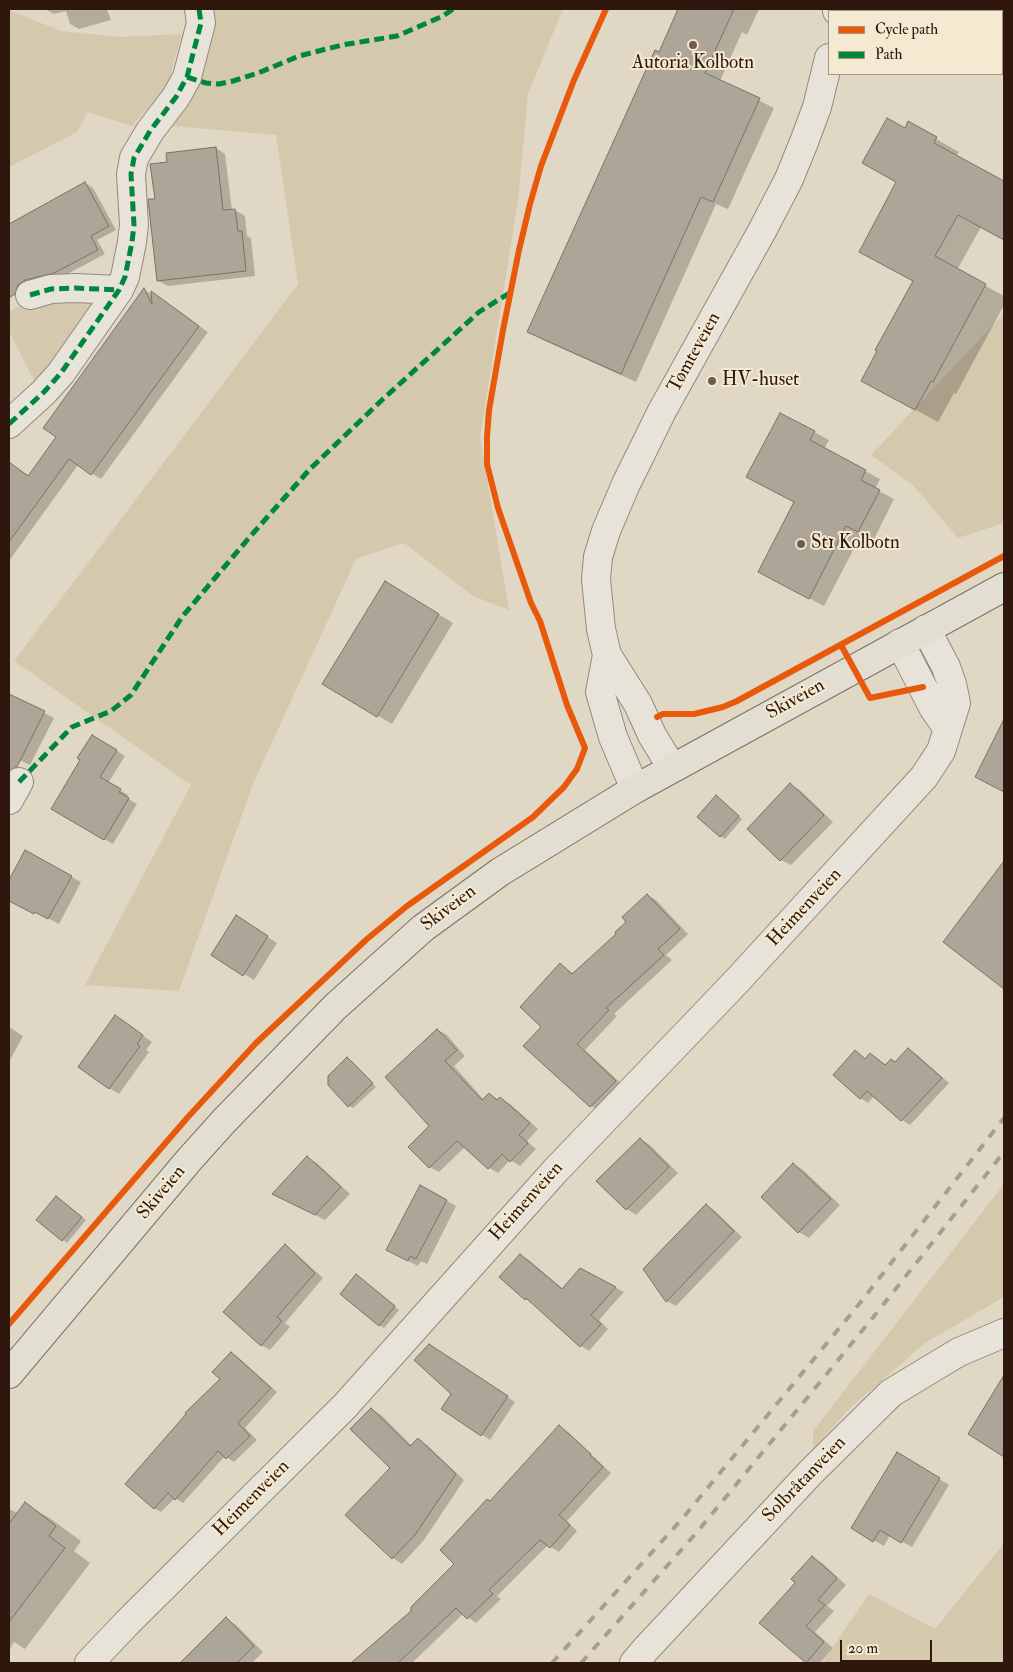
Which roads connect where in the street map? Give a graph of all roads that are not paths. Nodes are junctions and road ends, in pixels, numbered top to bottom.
1 (199, 9) edge
2 (828, 62) edge
3 (119, 290) junction
4 (30, 295) dead end
5 (9, 424) edge
6 (1004, 587) edge
7 (926, 629) junction
8 (900, 643) junction
9 (606, 655) junction
10 (948, 729) junction
11 (672, 768) junction
12 (635, 789) junction
13 (1004, 1333) edge
14 (9, 1374) edge
15 (89, 1663) edge
16 (634, 1663) edge

1 - 3 street
2 - 9 street, Tømteveien
3 - 4 street
3 - 5 street
6 - 7 main road, Skiveien
7 - 8 main road, Skiveien
7 - 10 street, Heimenveien
8 - 10 street
8 - 11 main road, Skiveien
9 - 11 street, Tømteveien
9 - 12 street, Tømteveien
10 - 15 street, Heimenveien
11 - 12 main road, Skiveien
12 - 14 main road, Skiveien
13 - 16 street, Solbråtanveien

